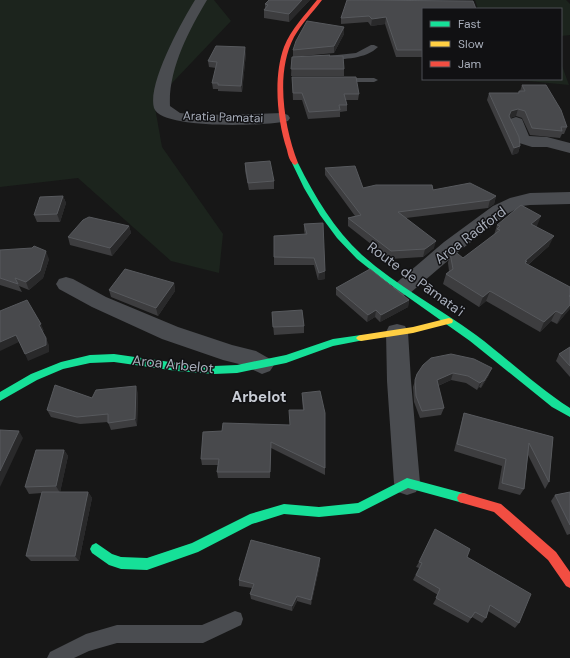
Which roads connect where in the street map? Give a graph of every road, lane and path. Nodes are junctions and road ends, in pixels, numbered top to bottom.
1 (202, 0) edge
2 (320, 0) edge
3 (374, 47) dead end
4 (318, 58) edge
5 (330, 80) edge
6 (374, 80) dead end
7 (282, 118) junction
8 (516, 122) dead end
9 (570, 148) edge
10 (570, 198) edge
11 (66, 284) dead end
12 (402, 289) junction
13 (449, 321) junction
14 (397, 332) junction
15 (262, 365) junction
16 (0, 397) edge
17 (570, 413) edge
18 (407, 483) junction
19 (96, 549) dead end
20 (570, 582) edge
21 (235, 619) dead end
22 (56, 658) edge

1 - 7 street, Aratia Pamatai
2 - 7 main road, Route de Pāmata'i
3 - 4 lane
5 - 6 lane
7 - 12 main road, Route de Pāmata'i
8 - 9 street
10 - 12 street, Aroa Radford
11 - 15 street
12 - 13 main road, Route de Pāmata'i
13 - 14 main road, Aroa Arbelot
13 - 17 main road, Route de Pāmata'i
14 - 15 main road, Aroa Arbelot
14 - 18 street
15 - 16 main road, Aroa Arbelot
18 - 19 main road
18 - 20 main road
21 - 22 lane

